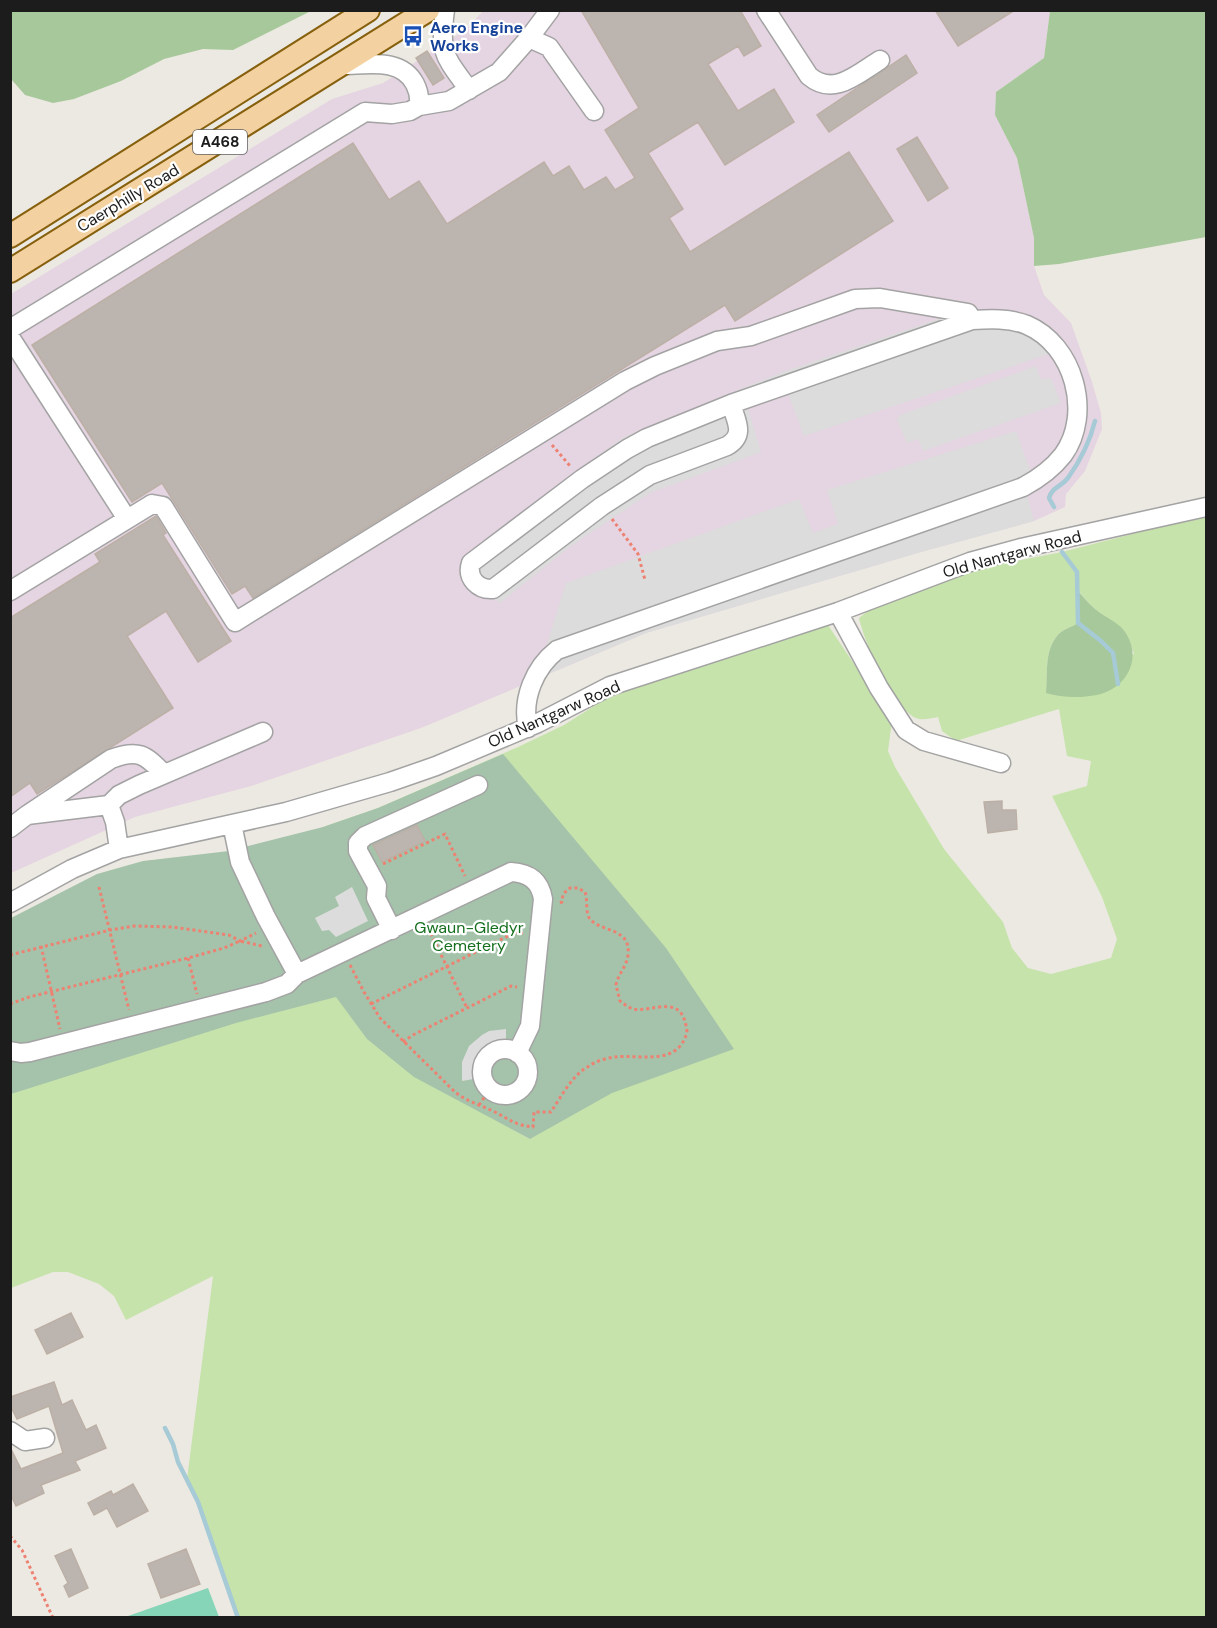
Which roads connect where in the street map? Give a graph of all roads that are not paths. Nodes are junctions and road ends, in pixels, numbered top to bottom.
1 (368, 10) edge
2 (428, 10) edge
3 (445, 10) edge
4 (550, 10) edge
5 (766, 10) edge
6 (529, 38) junction
7 (880, 60) dead end
8 (342, 65) junction
9 (468, 90) junction
10 (419, 106) junction
11 (594, 111) dead end
12 (10, 236) edge
13 (10, 271) edge
14 (972, 320) junction
15 (10, 329) edge
16 (10, 337) edge
17 (731, 404) junction
18 (1206, 507) edge
19 (127, 519) junction
20 (10, 591) edge
21 (838, 612) junction
22 (533, 726) junction
23 (263, 732) dead end
24 (1001, 763) dead end
25 (164, 774) junction
26 (478, 785) dead end
27 (109, 805) junction
28 (27, 815) junction
29 (232, 825) junction
30 (10, 828) edge
31 (119, 849) junction
32 (10, 903) edge
33 (392, 930) junction
34 (297, 974) junction
35 (10, 1051) edge
36 (517, 1053) junction
37 (10, 1431) edge
38 (45, 1438) dead end

1 - 12 main road, Caerphilly Road / A468
2 - 8 main road, Caerphilly Road / A468
3 - 9 street
4 - 6 street
5 - 7 street
6 - 9 street
6 - 11 street
8 - 10 street
8 - 13 main road, Caerphilly Road / A468
9 - 10 street
10 - 15 street
14 - 17 street
14 - 19 street
14 - 22 street
16 - 19 street
17 - 17 street
18 - 21 street, Old Nantgarw Road
19 - 20 street
21 - 22 street, Old Nantgarw Road
21 - 24 street
22 - 29 street, Old Nantgarw Road
23 - 25 street
25 - 27 street
25 - 28 street
26 - 33 street
27 - 28 street
27 - 31 street
28 - 30 street
29 - 31 street, Old Nantgarw Road
29 - 34 street
31 - 32 street, Old Nantgarw Road
33 - 34 street
33 - 36 street
34 - 35 street
36 - 36 street
37 - 38 street

